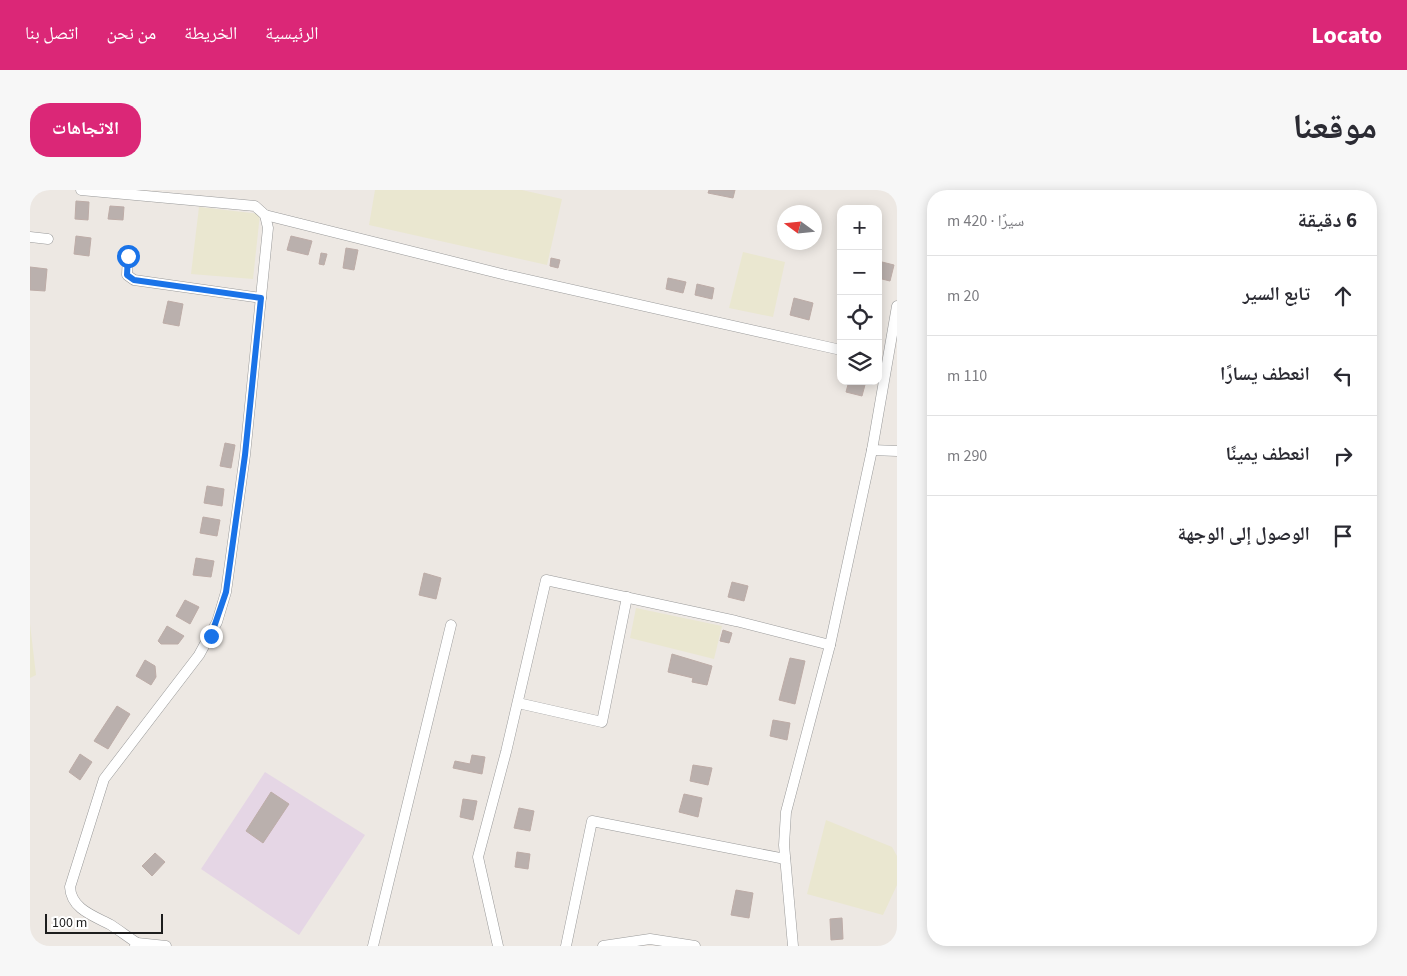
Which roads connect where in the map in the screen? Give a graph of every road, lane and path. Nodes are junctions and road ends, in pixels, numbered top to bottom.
1 (80, 190) edge
2 (265, 215) junction
3 (30, 237) edge
4 (48, 239) dead end
5 (128, 256) dead end
6 (261, 298) junction
7 (897, 306) edge
8 (837, 349) edge
9 (883, 360) edge
10 (872, 450) junction
11 (897, 452) edge
12 (627, 597) junction
13 (451, 625) dead end
14 (830, 645) junction
15 (518, 703) junction
16 (785, 859) junction
17 (136, 945) edge
18 (166, 946) edge
19 (373, 946) edge
20 (498, 946) edge
21 (566, 946) edge
22 (603, 946) edge
23 (695, 946) edge
24 (794, 946) edge

1 - 2 street
2 - 6 street
2 - 8 street
3 - 4 street
5 - 6 street
6 - 17 street
7 - 9 street
9 - 10 street
10 - 11 street
10 - 14 street
12 - 14 street
12 - 15 street
12 - 15 street
13 - 19 street
14 - 16 street
15 - 20 street
16 - 21 street
16 - 24 street
17 - 18 street
22 - 23 street

